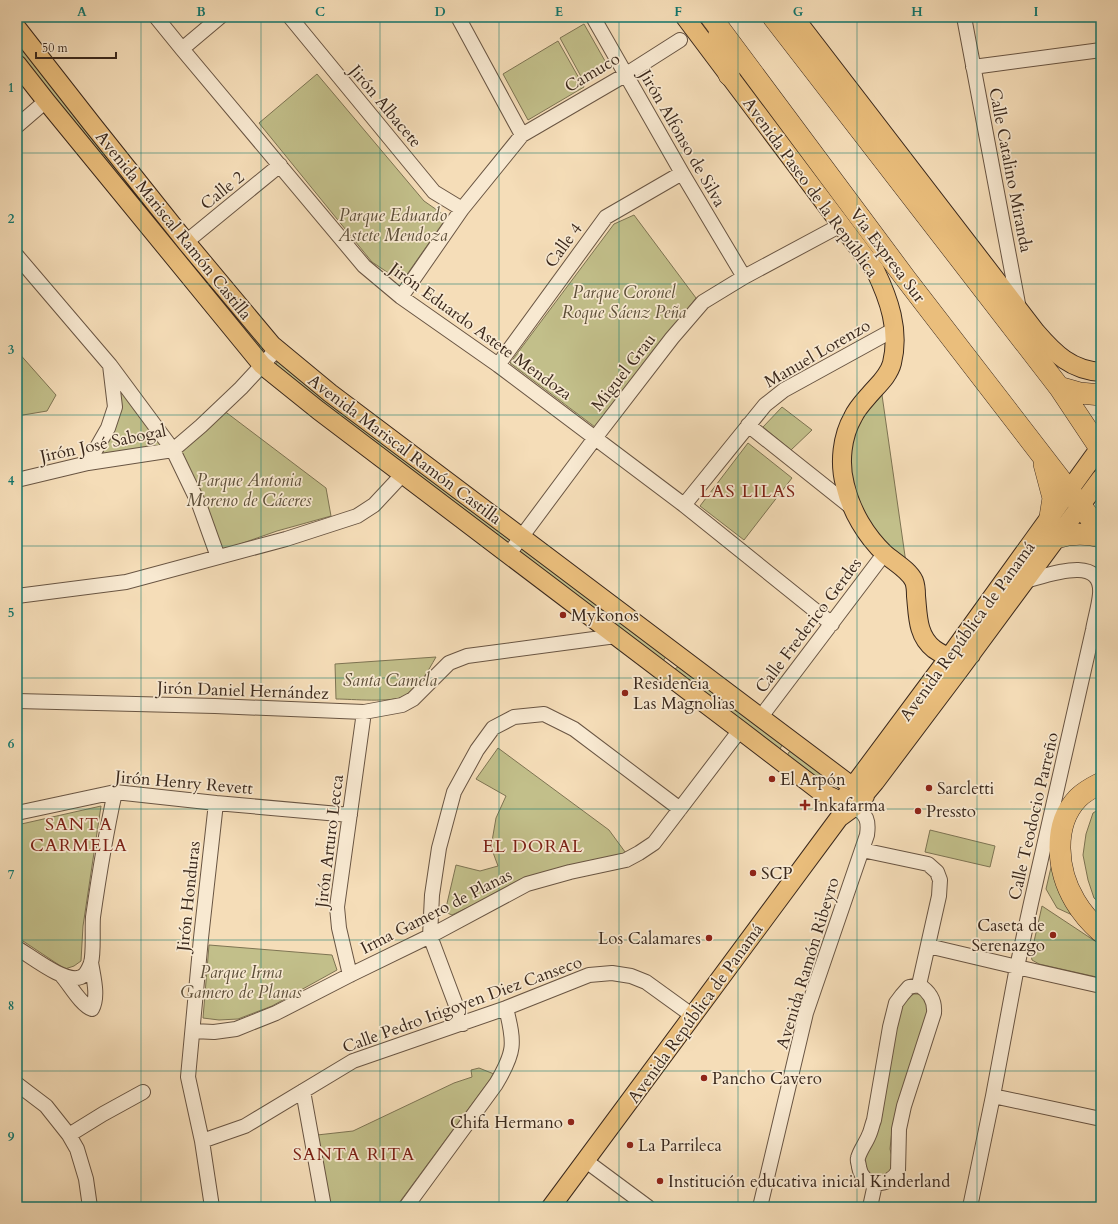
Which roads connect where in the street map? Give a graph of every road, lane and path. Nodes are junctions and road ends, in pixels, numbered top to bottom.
1 (156, 17) edge
2 (220, 17) edge
3 (290, 17) edge
4 (458, 17) edge
5 (593, 17) edge
6 (686, 17) edge
7 (773, 17) edge
8 (964, 17) edge
9 (794, 18) edge
10 (714, 21) edge
11 (17, 28) edge
12 (680, 40) dead end
13 (182, 49) junction
14 (1101, 50) edge
15 (17, 64) edge
16 (973, 67) junction
17 (625, 75) junction
18 (729, 75) junction
19 (46, 101) junction
20 (17, 126) edge
21 (522, 135) junction
22 (280, 165) junction
23 (682, 173) junction
24 (462, 209) junction
25 (841, 225) junction
26 (186, 242) junction
27 (18, 258) edge
28 (744, 277) junction
29 (401, 297) junction
30 (1017, 320) junction
31 (895, 329) junction
32 (277, 349) junction
33 (110, 365) junction
34 (262, 365) junction
35 (498, 365) junction
36 (1101, 372) edge
37 (1059, 387) junction
38 (1101, 395) edge
39 (748, 425) junction
40 (595, 438) junction
41 (1101, 448) edge
42 (173, 450) junction
43 (1041, 454) junction
44 (88, 463) junction
45 (402, 475) junction
46 (1101, 478) edge
47 (17, 480) edge
48 (1075, 498) junction
49 (684, 505) junction
50 (851, 507) junction
51 (1050, 517) junction
52 (1101, 532) edge
53 (1101, 537) edge
54 (521, 538) junction
55 (1056, 538) junction
56 (884, 554) junction
57 (508, 555) junction
58 (218, 557) junction
59 (1025, 582) junction
60 (17, 596) edge
61 (832, 624) junction
62 (616, 636) junction
63 (678, 655) junction
64 (971, 655) junction
65 (949, 657) junction
66 (665, 673) junction
67 (17, 701) edge
68 (364, 712) junction
69 (760, 718) junction
70 (740, 730) junction
71 (791, 741) junction
72 (778, 759) junction
73 (1101, 783) edge
74 (115, 792) junction
75 (1101, 796) edge
76 (851, 802) junction
77 (216, 803) junction
78 (680, 809) junction
79 (17, 813) edge
80 (350, 815) junction
81 (862, 850) junction
82 (432, 905) junction
83 (1101, 914) edge
84 (452, 924) junction
85 (1101, 932) edge
86 (430, 936) junction
87 (928, 946) junction
88 (17, 948) edge
89 (91, 962) junction
90 (1017, 967) junction
91 (350, 975) junction
92 (68, 978) junction
93 (920, 985) junction
94 (1101, 986) edge
95 (506, 1008) junction
96 (693, 1016) junction
97 (463, 1024) junction
98 (193, 1031) junction
99 (17, 1084) edge
100 (303, 1091) junction
101 (143, 1092) dead end
102 (993, 1096) junction
103 (1101, 1119) edge
104 (69, 1135) junction
105 (202, 1142) junction
106 (586, 1161) junction
107 (875, 1184) junction
108 (90, 1207) edge
109 (212, 1207) edge
110 (324, 1207) edge
111 (407, 1207) edge
112 (551, 1207) edge
113 (648, 1207) edge
114 (760, 1207) edge
115 (870, 1207) edge
116 (970, 1207) edge

1 - 13 street, Jirón Eduardo Astete Mendoza
2 - 13 street
3 - 24 street, Jirón Albacete
4 - 21 street
5 - 17 street, Jirón Alfonso de Silva
6 - 18 main road, Avenida Paseo de la República
7 - 30 highway
8 - 16 street, Calle Catalino Miranda
9 - 30 main road
10 - 18 highway
10 - 43 highway, Via Expresa Sur
11 - 26 main road, Avenida Mariscal Ramón Castilla
12 - 17 street, Camuco
13 - 22 street, Jirón Eduardo Astete Mendoza
14 - 16 street
15 - 19 main road, Avenida Mariscal Ramón Castilla
16 - 30 street, Calle Catalino Miranda
17 - 21 street, Camuco
17 - 23 street, Jirón Alfonso de Silva
18 - 25 main road, Avenida Paseo de la República
19 - 20 street
19 - 34 main road, Avenida Mariscal Ramón Castilla
21 - 24 street
22 - 26 street, Calle 2
22 - 29 street, Jirón Eduardo Astete Mendoza
23 - 28 street, Jirón Alfonso de Silva
23 - 35 street, Calle 4
24 - 29 street
25 - 28 street, Miguel Grau
25 - 31 main road, Avenida Paseo de la República
26 - 32 main road, Avenida Mariscal Ramón Castilla
27 - 33 street
28 - 40 street, Miguel Grau
29 - 35 street, Jirón Eduardo Astete Mendoza
30 - 36 main road
30 - 37 highway
31 - 39 street, Manuel Lorenzo
31 - 50 main road, Avenida Paseo de la República
32 - 34 street, Jirón José Sabogal
32 - 54 main road, Avenida Mariscal Ramón Castilla
33 - 42 street
33 - 44 street
34 - 42 street, Jirón José Sabogal
34 - 45 main road, Avenida Mariscal Ramón Castilla
35 - 40 street, Jirón Eduardo Astete Mendoza
37 - 38 highway
37 - 41 highway
39 - 49 street, Manuel Lorenzo
39 - 50 street
40 - 49 street, Jirón Eduardo Astete Mendoza
40 - 54 street, Miguel Grau
41 - 48 main road, Avenida República de Panamá
42 - 44 street, Jirón José Sabogal
42 - 58 street
43 - 48 highway, Via Expresa Sur
43 - 51 highway
44 - 47 street, Jirón José Sabogal
45 - 57 main road, Avenida Mariscal Ramón Castilla
45 - 58 street
46 - 48 main road, Avenida República de Panamá
48 - 51 main road, Avenida República de Panamá
48 - 52 highway, Via Expresa Sur
48 - 55 main road, Avenida República de Panamá
49 - 61 street, Jirón Eduardo Astete Mendoza
50 - 56 main road, Avenida Paseo de la República
51 - 65 main road, Avenida República de Panamá
53 - 55 highway
54 - 57 street, Miguel Grau
54 - 63 main road, Avenida Mariscal Ramón Castilla
55 - 59 main road, Avenida República de Panamá
56 - 61 street, Calle Frederico Gerdes
56 - 65 main road, Avenida Paseo de la República
57 - 62 main road, Avenida Mariscal Ramón Castilla
58 - 60 street
59 - 64 main road, Avenida República de Panamá
59 - 90 street, Calle Teodocio Parreño
61 - 69 street, Calle Frederico Gerdes
62 - 66 main road, Avenida Mariscal Ramón Castilla
62 - 68 street, Jirón Daniel Hernández
63 - 66 main road
63 - 69 main road, Avenida Mariscal Ramón Castilla
64 - 65 main road
64 - 76 main road, Avenida República de Panamá
65 - 76 main road, Avenida República de Panamá
66 - 70 main road, Avenida Mariscal Ramón Castilla
67 - 68 street, Jirón Daniel Hernández
68 - 80 street, Jirón Arturo Lecca
69 - 71 main road, Avenida Mariscal Ramón Castilla
70 - 72 main road, Avenida Mariscal Ramón Castilla
70 - 78 street, Irma Gamero de Planas
71 - 72 main road
71 - 76 main road, Avenida Mariscal Ramón Castilla
72 - 76 main road, Avenida Mariscal Ramón Castilla
73 - 85 highway
74 - 77 street, Jirón Henry Revett
74 - 79 street, Jirón Henry Revett
74 - 89 street
75 - 83 highway
76 - 81 street, Avenida Ramón Ribeyro
76 - 96 main road, Avenida República de Panamá
77 - 80 street, Jirón Henry Revett
77 - 98 street, Jirón Honduras
78 - 82 street
78 - 84 street, Irma Gamero de Planas
80 - 91 street, Jirón Arturo Lecca
81 - 87 street
81 - 114 street, Avenida Ramón Ribeyro
82 - 84 street
82 - 86 street
84 - 86 street, Irma Gamero de Planas
86 - 91 street, Irma Gamero de Planas
86 - 97 street
87 - 90 street
87 - 93 street
88 - 92 street
89 - 92 street
89 - 92 street
90 - 94 street
90 - 102 street, Calle Teodocio Parreño
91 - 98 street, Irma Gamero de Planas
93 - 107 street
93 - 107 street
95 - 96 street, Calle Pedro Irigoyen Diez Canseco
95 - 97 street, Calle Pedro Irigoyen Diez Canseco
95 - 111 street
96 - 106 main road, Avenida República de Panamá
97 - 100 street, Calle Pedro Irigoyen Diez Canseco
98 - 105 street, Jirón Honduras
99 - 104 street
100 - 105 street, Calle Pedro Irigoyen Diez Canseco
100 - 110 street
101 - 104 street
102 - 103 street
102 - 116 street, Calle Teodocio Parreño
104 - 108 street
105 - 109 street, Jirón Honduras
106 - 112 main road, Avenida República de Panamá
106 - 113 street
107 - 115 street

